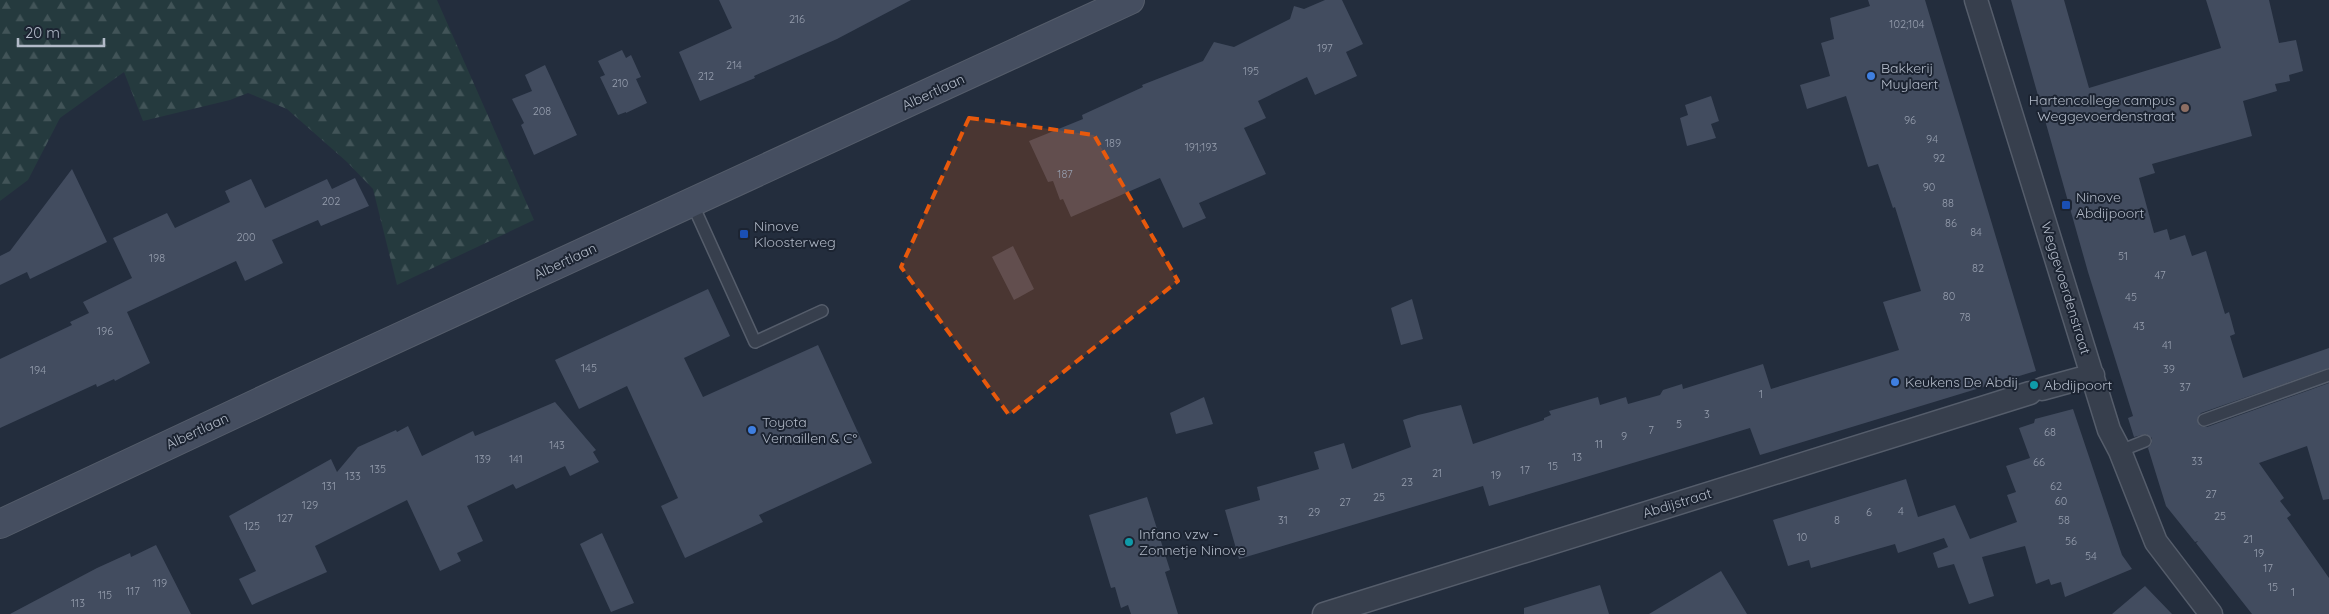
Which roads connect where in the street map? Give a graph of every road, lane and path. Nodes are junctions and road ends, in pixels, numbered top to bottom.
1 (1130, 0) edge
2 (1976, 0) edge
3 (692, 202) junction
4 (822, 311) dead end
5 (2093, 375) junction
6 (2329, 375) edge
7 (2204, 420) dead end
8 (2146, 441) dead end
9 (2120, 451) junction
10 (0, 524) edge
11 (1324, 614) edge
12 (2211, 614) edge

1 - 3 main road, Albertlaan
2 - 5 street, Weggevoerdenstraat
3 - 4 lane
3 - 10 main road, Albertlaan
5 - 9 street, Weggevoerdenstraat
5 - 11 street, Abdijstraat
6 - 7 lane
8 - 9 lane
9 - 12 street, Weggevoerdenstraat

